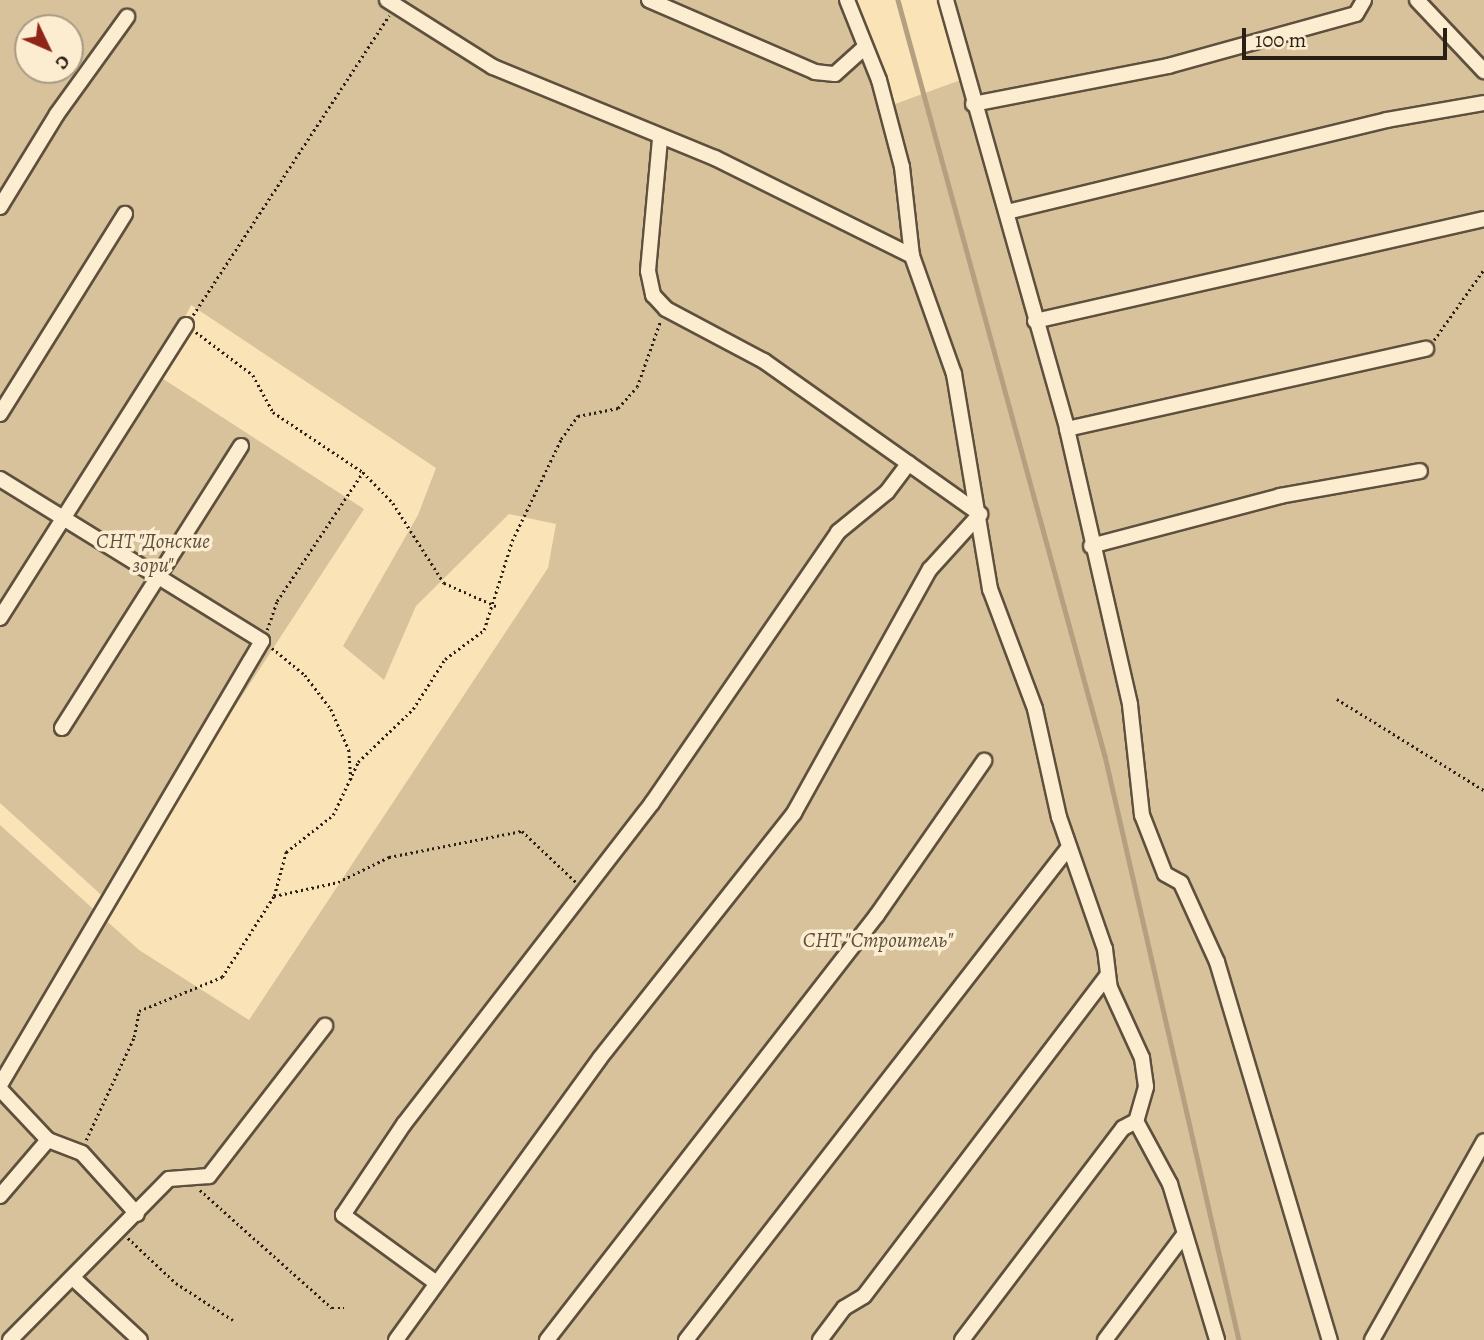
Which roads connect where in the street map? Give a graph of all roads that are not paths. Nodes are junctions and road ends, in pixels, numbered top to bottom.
1 (649, 0) edge
2 (847, 0) edge
3 (946, 0) edge
4 (1364, 0) edge
5 (1417, 0) edge
6 (392, 3) edge
7 (127, 18) dead end
8 (865, 47) junction
9 (1484, 71) edge
10 (1484, 103) edge
11 (973, 104) junction
12 (660, 139) junction
13 (0, 207) edge
14 (1007, 212) junction
15 (125, 214) dead end
16 (1484, 219) edge
17 (912, 256) junction
18 (1034, 321) junction
19 (187, 325) road end
20 (1426, 349) road end
21 (0, 414) edge
22 (1067, 429) junction
23 (241, 446) dead end
24 (909, 463) junction
25 (1420, 471) dead end
26 (0, 479) edge
27 (980, 514) junction
28 (63, 517) junction
29 (1091, 546) junction
30 (157, 577) junction
31 (0, 618) edge
32 (62, 728) dead end
33 (984, 761) dead end
34 (1069, 847) junction
35 (1108, 975) junction
36 (326, 1026) dead end
37 (0, 1087) edge
38 (1136, 1121) junction
39 (48, 1140) junction
40 (1484, 1141) edge
41 (0, 1196) edge
42 (137, 1214) junction
43 (1182, 1236) junction
44 (73, 1278) junction
45 (435, 1282) junction
46 (10, 1340) edge
47 (139, 1340) edge
48 (396, 1340) edge
49 (547, 1340) edge
50 (687, 1340) edge
51 (820, 1340) edge
52 (962, 1340) edge
53 (1105, 1340) edge
54 (1217, 1340) edge
55 (1330, 1340) edge
56 (1372, 1340) edge

1 - 8 lane
2 - 8 lane
3 - 11 lane
4 - 11 lane
5 - 9 lane
6 - 12 lane
7 - 13 lane
8 - 17 lane
10 - 14 lane
11 - 14 lane
12 - 17 lane
12 - 24 lane
14 - 18 lane
15 - 21 lane
16 - 18 lane
17 - 27 lane
18 - 22 lane
19 - 28 lane
20 - 22 lane
22 - 29 lane
23 - 30 lane
24 - 27 lane
24 - 45 lane
25 - 29 lane
26 - 28 lane
27 - 34 lane
27 - 45 lane
28 - 30 lane
28 - 31 lane
29 - 55 lane
30 - 32 lane
30 - 37 lane
33 - 49 lane
34 - 35 lane
34 - 50 lane
35 - 38 lane
35 - 51 lane
36 - 42 lane
37 - 39 lane
38 - 43 lane
38 - 52 lane
39 - 41 lane
39 - 42 lane
40 - 56 lane
42 - 44 lane
43 - 53 lane
43 - 54 lane
44 - 46 lane
44 - 47 lane
45 - 48 lane

